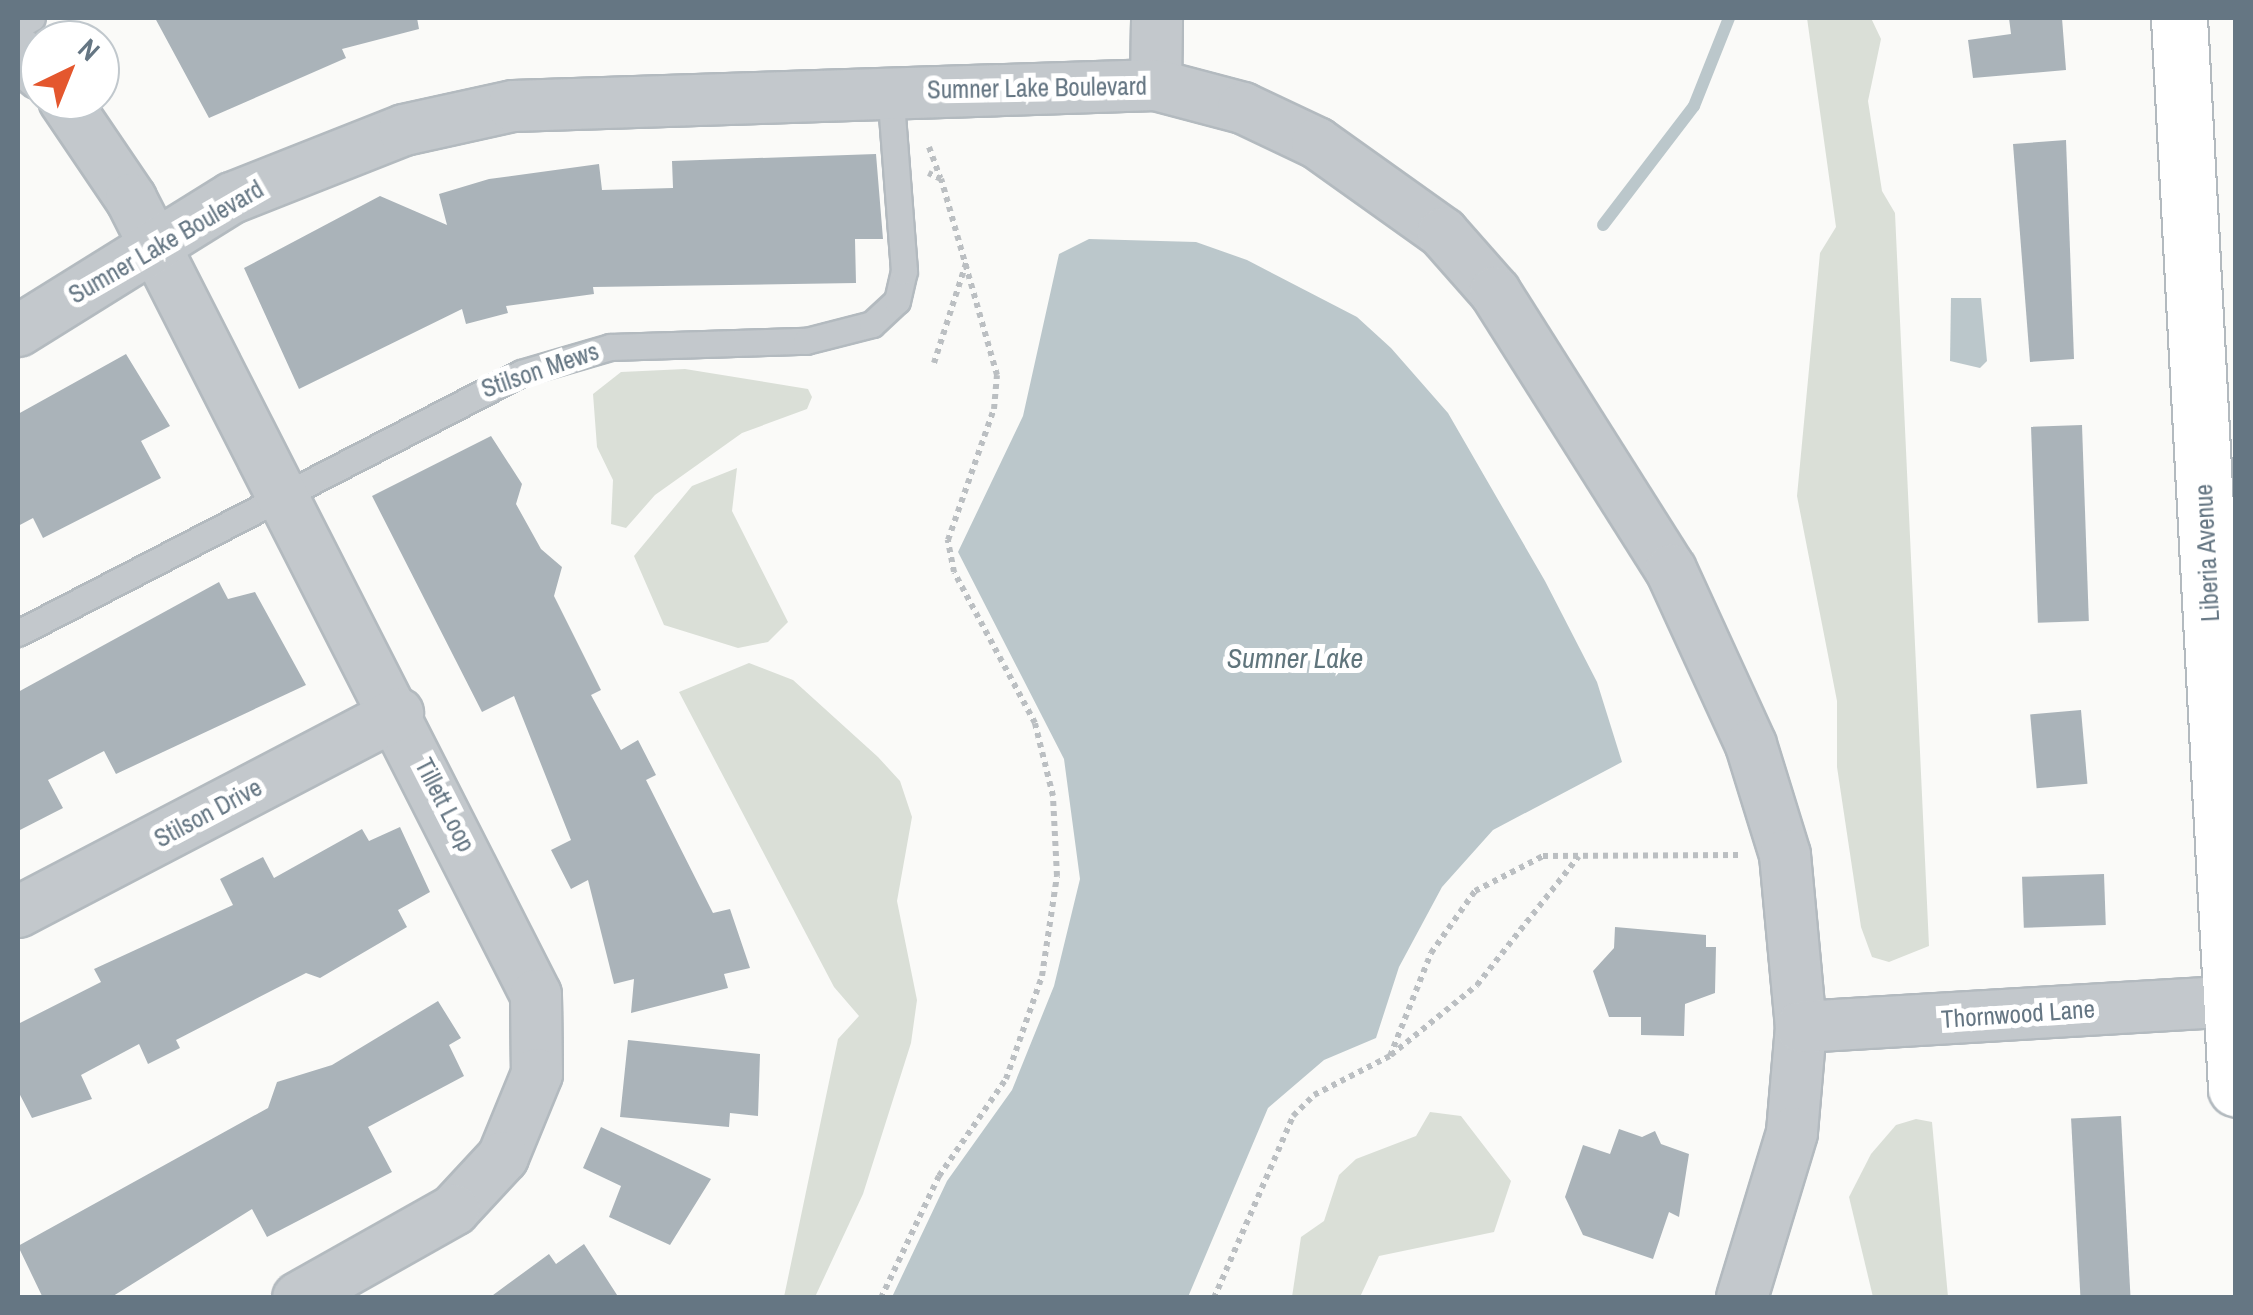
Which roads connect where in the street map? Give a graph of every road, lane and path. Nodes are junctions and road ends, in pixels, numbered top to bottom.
1 (32, 18) edge
2 (1157, 18) edge
3 (2179, 18) edge
4 (18, 26) edge
5 (1156, 85) junction
6 (890, 91) junction
7 (76, 120) edge
8 (896, 168) junction
9 (154, 244) junction
10 (967, 260) junction
11 (18, 332) edge
12 (934, 363) dead end
13 (2218, 434) edge
14 (284, 494) junction
15 (18, 633) edge
16 (398, 713) junction
17 (1785, 854) junction
18 (1581, 855) junction
19 (18, 912) edge
20 (2233, 1001) edge
21 (1801, 1027) junction
22 (1390, 1056) junction
23 (2236, 1088) edge
24 (298, 1298) edge
25 (881, 1298) edge
26 (1214, 1298) edge
27 (1742, 1298) edge

1 - 4 lane
2 - 5 street
3 - 13 main road, Liberia Avenue
5 - 6 street, Sumner Lake Boulevard
5 - 17 street, Sumner Lake Boulevard
6 - 8 lane, Stilson Mews
6 - 9 street, Sumner Lake Boulevard
7 - 9 street, Tillett Loop
8 - 10 path
8 - 14 lane, Stilson Mews
9 - 11 street, Sumner Lake Boulevard
9 - 14 street, Tillett Loop
10 - 12 path
10 - 25 path
13 - 20 main road, Liberia Avenue
14 - 15 lane, Stilson Mews
14 - 16 street, Tillett Loop
16 - 19 street, Stilson Drive
16 - 24 street, Tillett Loop
17 - 18 path
17 - 21 street, Sumner Lake Boulevard
18 - 22 path
18 - 22 path
20 - 21 street, Thornwood Lane
20 - 23 main road, Liberia Avenue
21 - 27 street, Sumner Lake Boulevard
22 - 26 path

